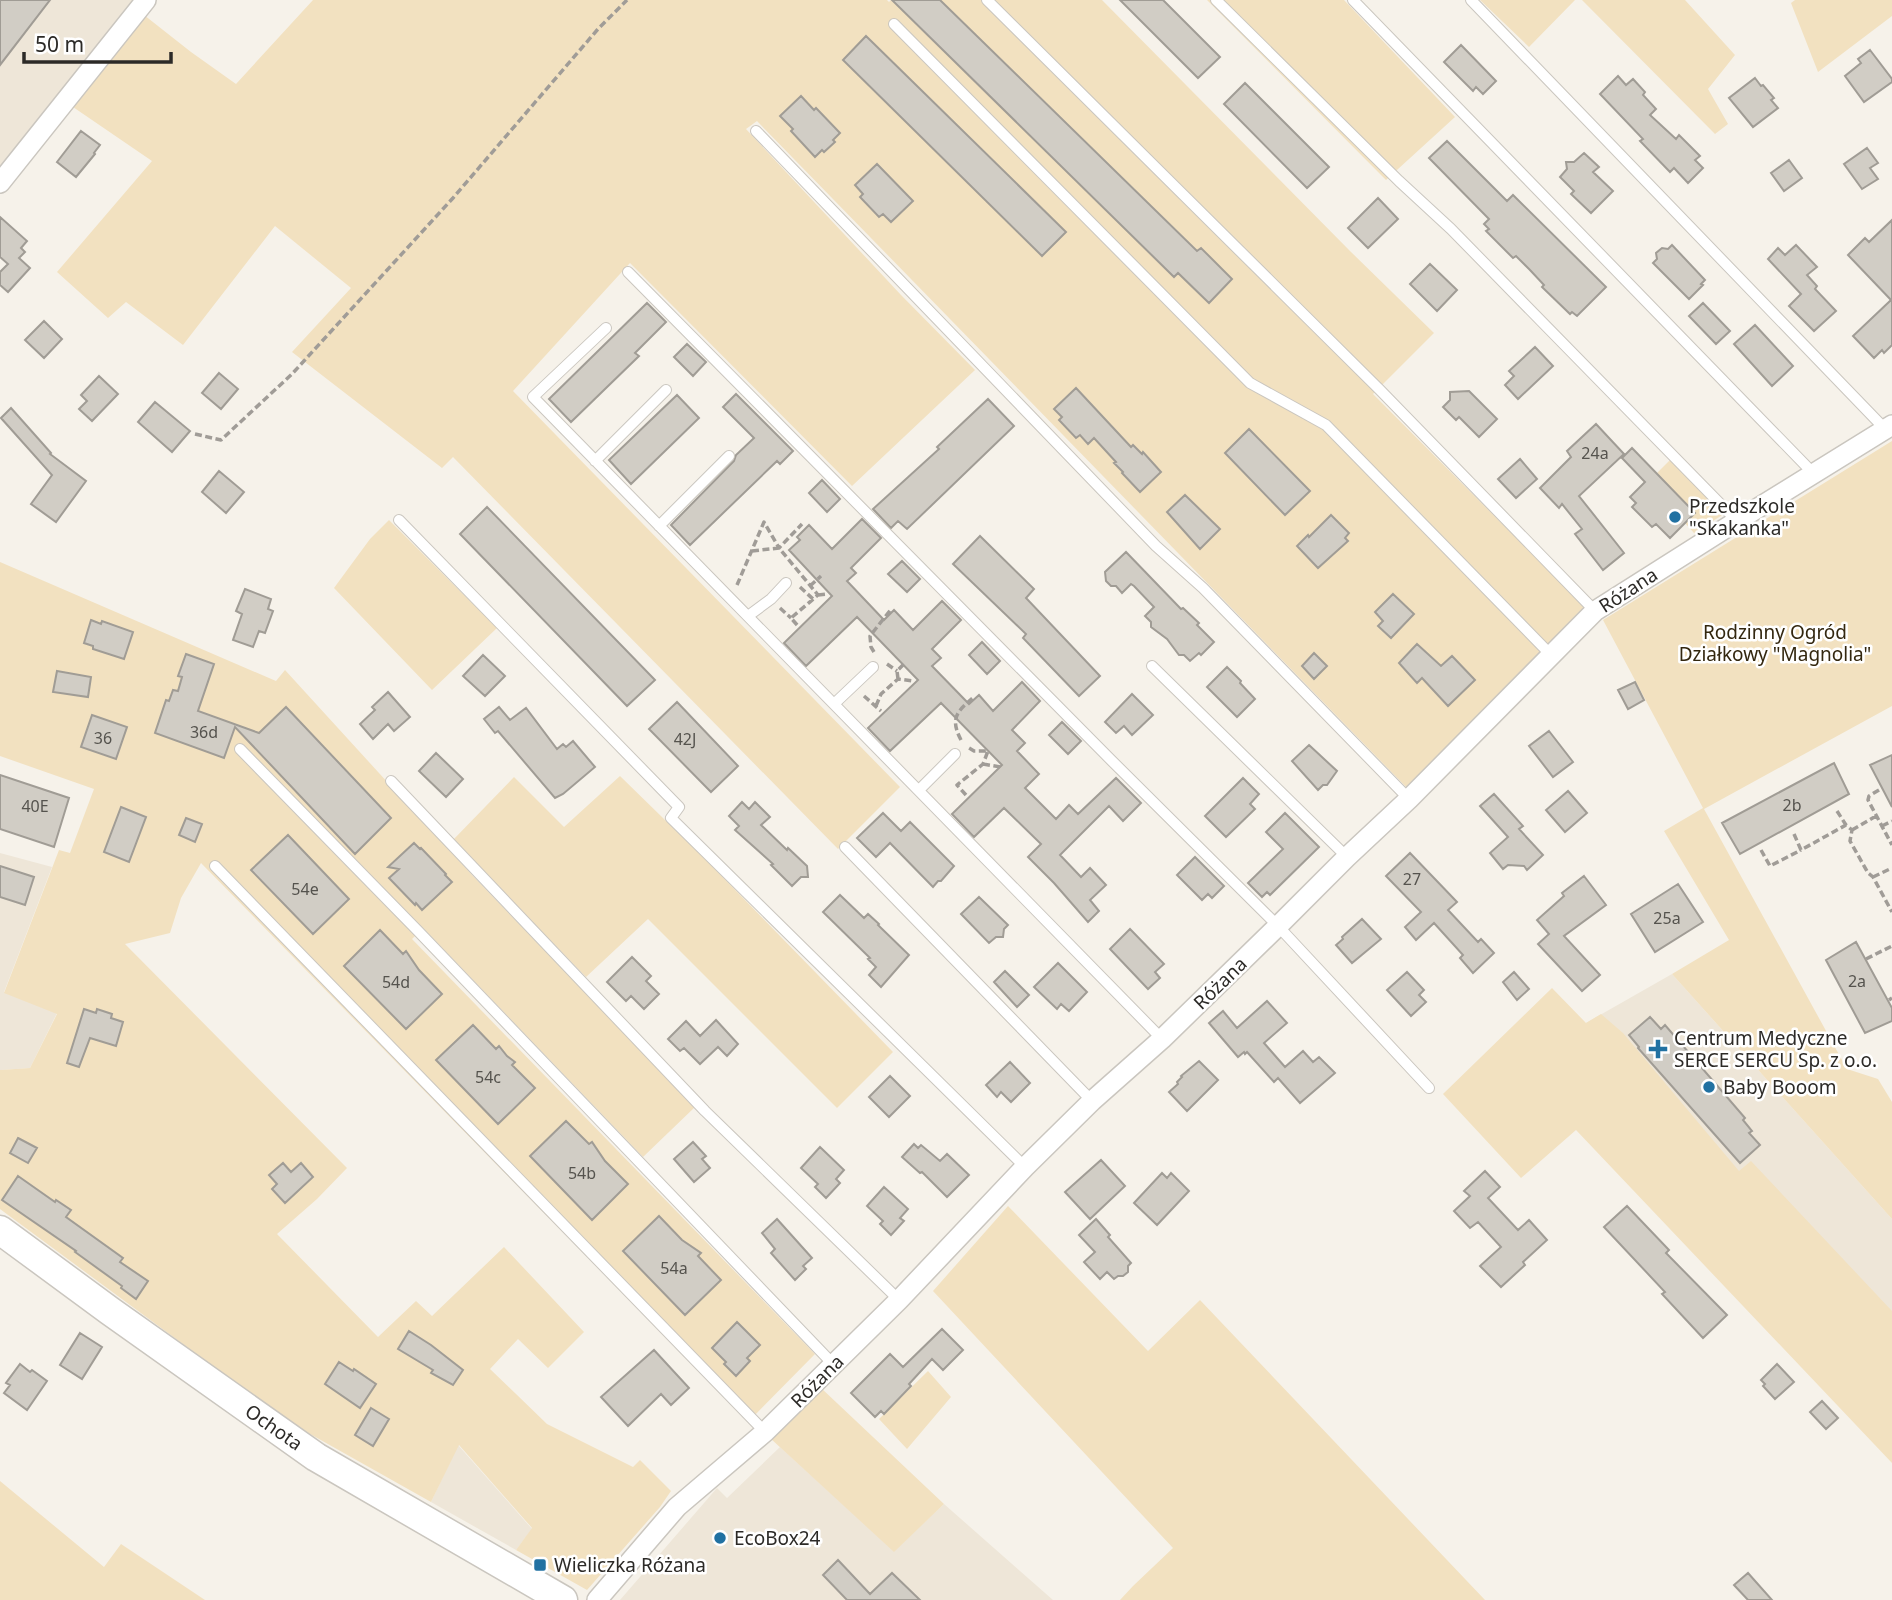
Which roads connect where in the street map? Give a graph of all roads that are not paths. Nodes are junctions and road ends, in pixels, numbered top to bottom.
1 (146, 0) edge
2 (987, 0) edge
3 (1216, 0) edge
4 (1353, 0) edge
5 (1471, 0) edge
6 (894, 24) dead end
7 (756, 131) dead end
8 (0, 183) edge
9 (628, 272) dead end
10 (606, 328) dead end
11 (666, 390) dead end
12 (1889, 427) edge
13 (729, 456) dead end
14 (595, 461) junction
15 (1813, 473) junction
16 (399, 520) dead end
17 (1737, 520) junction
18 (659, 526) junction
19 (786, 583) dead end
20 (1595, 611) junction
21 (748, 616) junction
22 (1551, 655) junction
23 (1152, 666) dead end
24 (873, 667) dead end
25 (834, 704) junction
26 (240, 749) dead end
27 (955, 754) dead end
28 (391, 781) dead end
29 (919, 790) junction
30 (1409, 799) junction
31 (845, 847) dead end
32 (1347, 857) junction
33 (215, 866) dead end
34 (1278, 926) junction
35 (1162, 1039) junction
36 (1429, 1087) dead end
37 (1092, 1101) junction
38 (1026, 1167) junction
39 (0, 1230) edge
40 (899, 1300) junction
41 (833, 1364) junction
42 (765, 1432) junction
43 (563, 1600) edge
44 (597, 1600) edge

1 - 8 street
2 - 20 lane
3 - 17 lane
4 - 15 lane
5 - 12 lane
6 - 22 lane
7 - 30 lane
9 - 34 lane
10 - 14 lane
11 - 14 lane
12 - 15 street, Różana
13 - 18 lane
14 - 18 lane
15 - 17 street, Różana
16 - 38 lane
17 - 20 street, Różana
18 - 21 lane
19 - 21 lane
20 - 22 street, Różana
21 - 25 lane
22 - 30 street, Różana
23 - 32 lane
24 - 25 lane
25 - 29 lane
26 - 41 lane
27 - 29 lane
28 - 40 lane
29 - 35 lane
30 - 32 street, Różana
31 - 37 lane
32 - 34 street, Różana
33 - 42 lane
34 - 35 street, Różana
34 - 36 lane
35 - 37 street, Różana
37 - 38 street, Różana
38 - 40 street, Różana
39 - 43 street, Ochota
40 - 41 street, Różana
41 - 42 street, Różana
42 - 44 street, Różana

